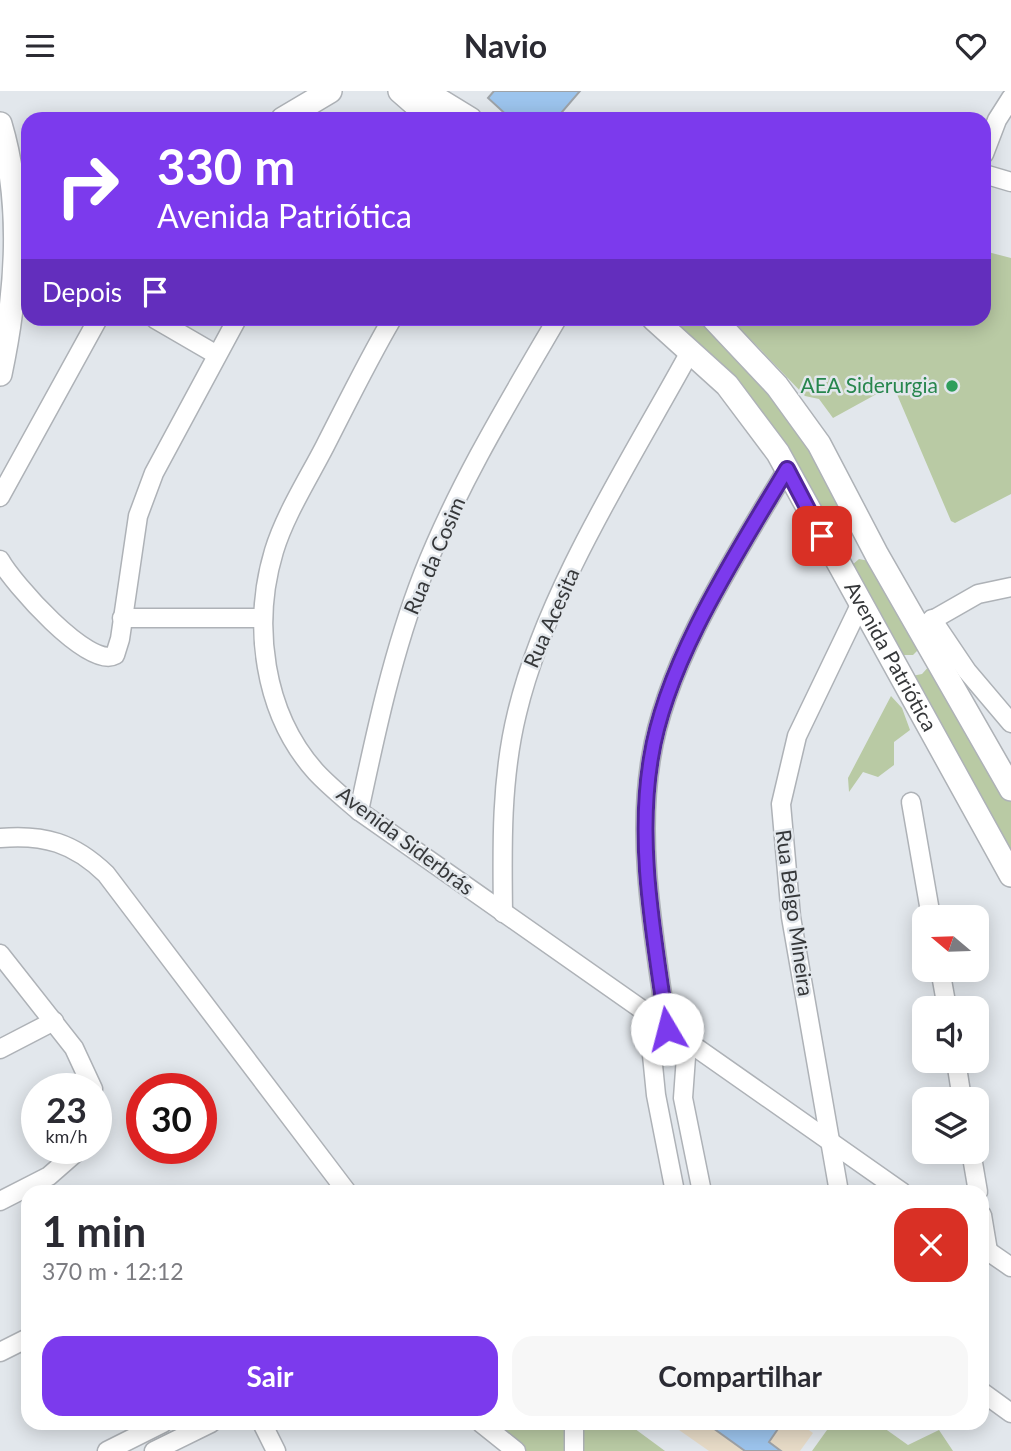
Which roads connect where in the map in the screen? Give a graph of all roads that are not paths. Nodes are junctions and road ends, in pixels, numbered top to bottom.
1 (330, 91) edge
2 (400, 91) edge
3 (424, 91) edge
4 (1011, 98) edge
5 (295, 112) edge
6 (424, 112) edge
7 (458, 112) edge
8 (0, 124) edge
9 (991, 136) edge
10 (991, 176) edge
11 (1011, 182) edge
12 (21, 246) edge
13 (0, 263) edge
14 (21, 284) edge
15 (21, 288) edge
16 (21, 293) edge
17 (0, 309) edge
18 (94, 326) edge
19 (167, 326) edge
20 (233, 326) edge
21 (388, 326) edge
22 (553, 326) edge
23 (662, 326) edge
24 (721, 326) edge
25 (691, 350) junction
26 (217, 355) junction
27 (0, 373) edge
28 (787, 469) junction
29 (0, 497) edge
30 (863, 525) junction
31 (822, 536) junction
32 (877, 555) junction
33 (0, 560) edge
34 (840, 567) junction
35 (1011, 587) edge
36 (860, 605) junction
37 (122, 618) junction
38 (263, 618) junction
39 (925, 623) junction
40 (931, 651) junction
41 (893, 664) junction
42 (1011, 723) edge
43 (1011, 789) edge
44 (912, 802) dead end
45 (359, 811) junction
46 (0, 838) edge
47 (1011, 875) edge
48 (929, 905) edge
49 (503, 913) junction
50 (0, 954) edge
51 (648, 1015) junction
52 (54, 1020) junction
53 (667, 1029) junction
54 (687, 1043) junction
55 (0, 1049) edge
56 (87, 1073) edge
57 (830, 1142) junction
58 (62, 1164) edge
59 (973, 1164) edge
60 (30, 1185) edge
61 (341, 1185) edge
62 (673, 1185) edge
63 (701, 1185) edge
64 (838, 1185) edge
65 (892, 1185) edge
66 (977, 1185) edge
67 (21, 1190) edge
68 (0, 1201) edge
69 (989, 1252) edge
70 (1011, 1268) edge
71 (21, 1342) edge
72 (0, 1352) edge
73 (989, 1397) edge
74 (1011, 1413) edge
75 (149, 1430) edge
76 (182, 1430) edge
77 (266, 1430) edge
78 (490, 1430) edge
79 (574, 1430) edge
80 (107, 1451) edge
81 (154, 1451) edge
82 (276, 1451) edge
83 (516, 1451) edge
84 (574, 1451) edge

1 - 5 main road
2 - 6 main road
3 - 7 main road
4 - 9 street
8 - 12 main road
10 - 11 street
13 - 14 main road
15 - 17 main road
16 - 27 main road
18 - 29 street
19 - 26 street
20 - 26 street
21 - 38 street, Avenida Siderbrás
22 - 45 street, Rua da Cosim
23 - 25 main road, Avenida Patriótica
24 - 30 main road, Avenida Patriótica
25 - 28 main road, Avenida Patriótica
25 - 49 street, Rua Acesita
26 - 37 street
28 - 31 main road, Avenida Patriótica
28 - 53 street
30 - 31 main road
30 - 32 main road, Avenida Patriótica
31 - 34 main road, Avenida Patriótica
32 - 34 main road
32 - 39 main road, Avenida Patriótica
33 - 37 street
34 - 36 main road, Avenida Patriótica
35 - 39 street
36 - 41 main road, Avenida Patriótica
36 - 57 street, Rua Belgo Mineira
37 - 38 street
38 - 45 street, Avenida Siderbrás
39 - 40 main road, Avenida Patriótica
39 - 42 street
40 - 41 main road
40 - 43 main road, Avenida Patriótica
41 - 47 main road, Avenida Patriótica
44 - 48 street
45 - 49 street, Avenida Siderbrás
46 - 61 street
49 - 51 street, Avenida Siderbrás
50 - 52 street
51 - 53 street, Avenida Siderbrás
51 - 62 street
52 - 55 street
52 - 56 street
53 - 54 street, Avenida Siderbrás
54 - 57 street, Avenida Siderbrás
54 - 63 street
57 - 64 street, Rua Belgo Mineira
57 - 65 street, Avenida Siderbrás
58 - 60 street
59 - 66 street
67 - 68 street
69 - 70 street
71 - 72 street
73 - 74 street
75 - 80 street
76 - 81 street
77 - 82 street
78 - 83 street
79 - 84 street

